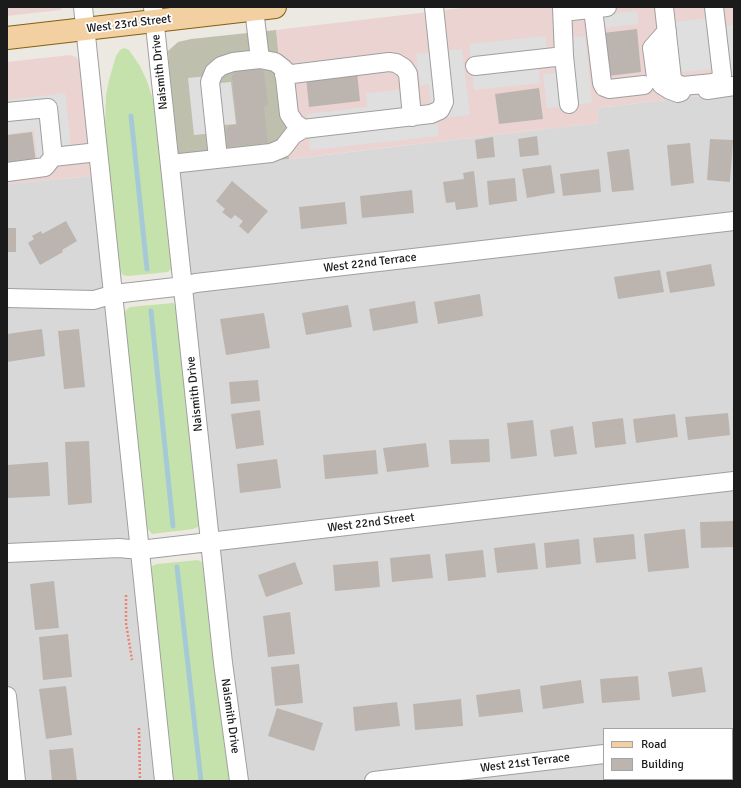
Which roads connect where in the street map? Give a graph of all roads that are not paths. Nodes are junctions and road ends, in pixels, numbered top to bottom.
1 (83, 7) edge
2 (434, 7) edge
3 (664, 7) edge
4 (714, 7) edge
5 (265, 8) edge
6 (600, 8) edge
7 (562, 10) edge
8 (154, 14) edge
9 (85, 29) junction
10 (667, 31) junction
11 (7, 38) edge
12 (564, 56) junction
13 (260, 59) junction
14 (475, 66) dead end
15 (284, 75) junction
16 (644, 85) dead end
17 (734, 86) edge
18 (569, 104) dead end
19 (7, 112) edge
20 (412, 116) junction
21 (303, 129) junction
22 (98, 152) junction
23 (54, 157) junction
24 (218, 158) junction
25 (171, 164) junction
26 (7, 172) edge
27 (734, 221) edge
28 (184, 286) junction
29 (114, 294) junction
30 (7, 298) edge
31 (734, 481) edge
32 (211, 543) junction
33 (140, 550) junction
34 (7, 552) edge
35 (7, 696) edge
36 (603, 754) edge
37 (16, 781) edge
38 (164, 781) edge
39 (239, 781) edge
40 (374, 781) edge

1 - 9 street
2 - 20 street
3 - 10 street
4 - 10 street
5 - 8 main road, West 23rd Street
5 - 13 street
6 - 7 street
6 - 16 street
7 - 12 street
8 - 9 main road, West 23rd Street
8 - 25 street, Naismith Drive
9 - 11 main road, West 23rd Street
9 - 22 street
10 - 17 street
12 - 14 street
12 - 18 street
13 - 15 street
13 - 24 street
15 - 20 street
15 - 21 street
19 - 23 street
20 - 21 street
21 - 24 street
22 - 23 street
22 - 29 street
23 - 26 street
24 - 25 street
25 - 28 street, Naismith Drive
27 - 28 street, West 22nd Terrace
28 - 29 street, West 22nd Terrace
28 - 32 street, Naismith Drive
29 - 30 street, West 22nd Terrace
29 - 33 street
31 - 32 street, West 22nd Street
32 - 33 street, West 22nd Street
32 - 39 street, Naismith Drive
33 - 34 street, West 22nd Street
33 - 38 street
35 - 37 street
36 - 40 street, West 21st Terrace

